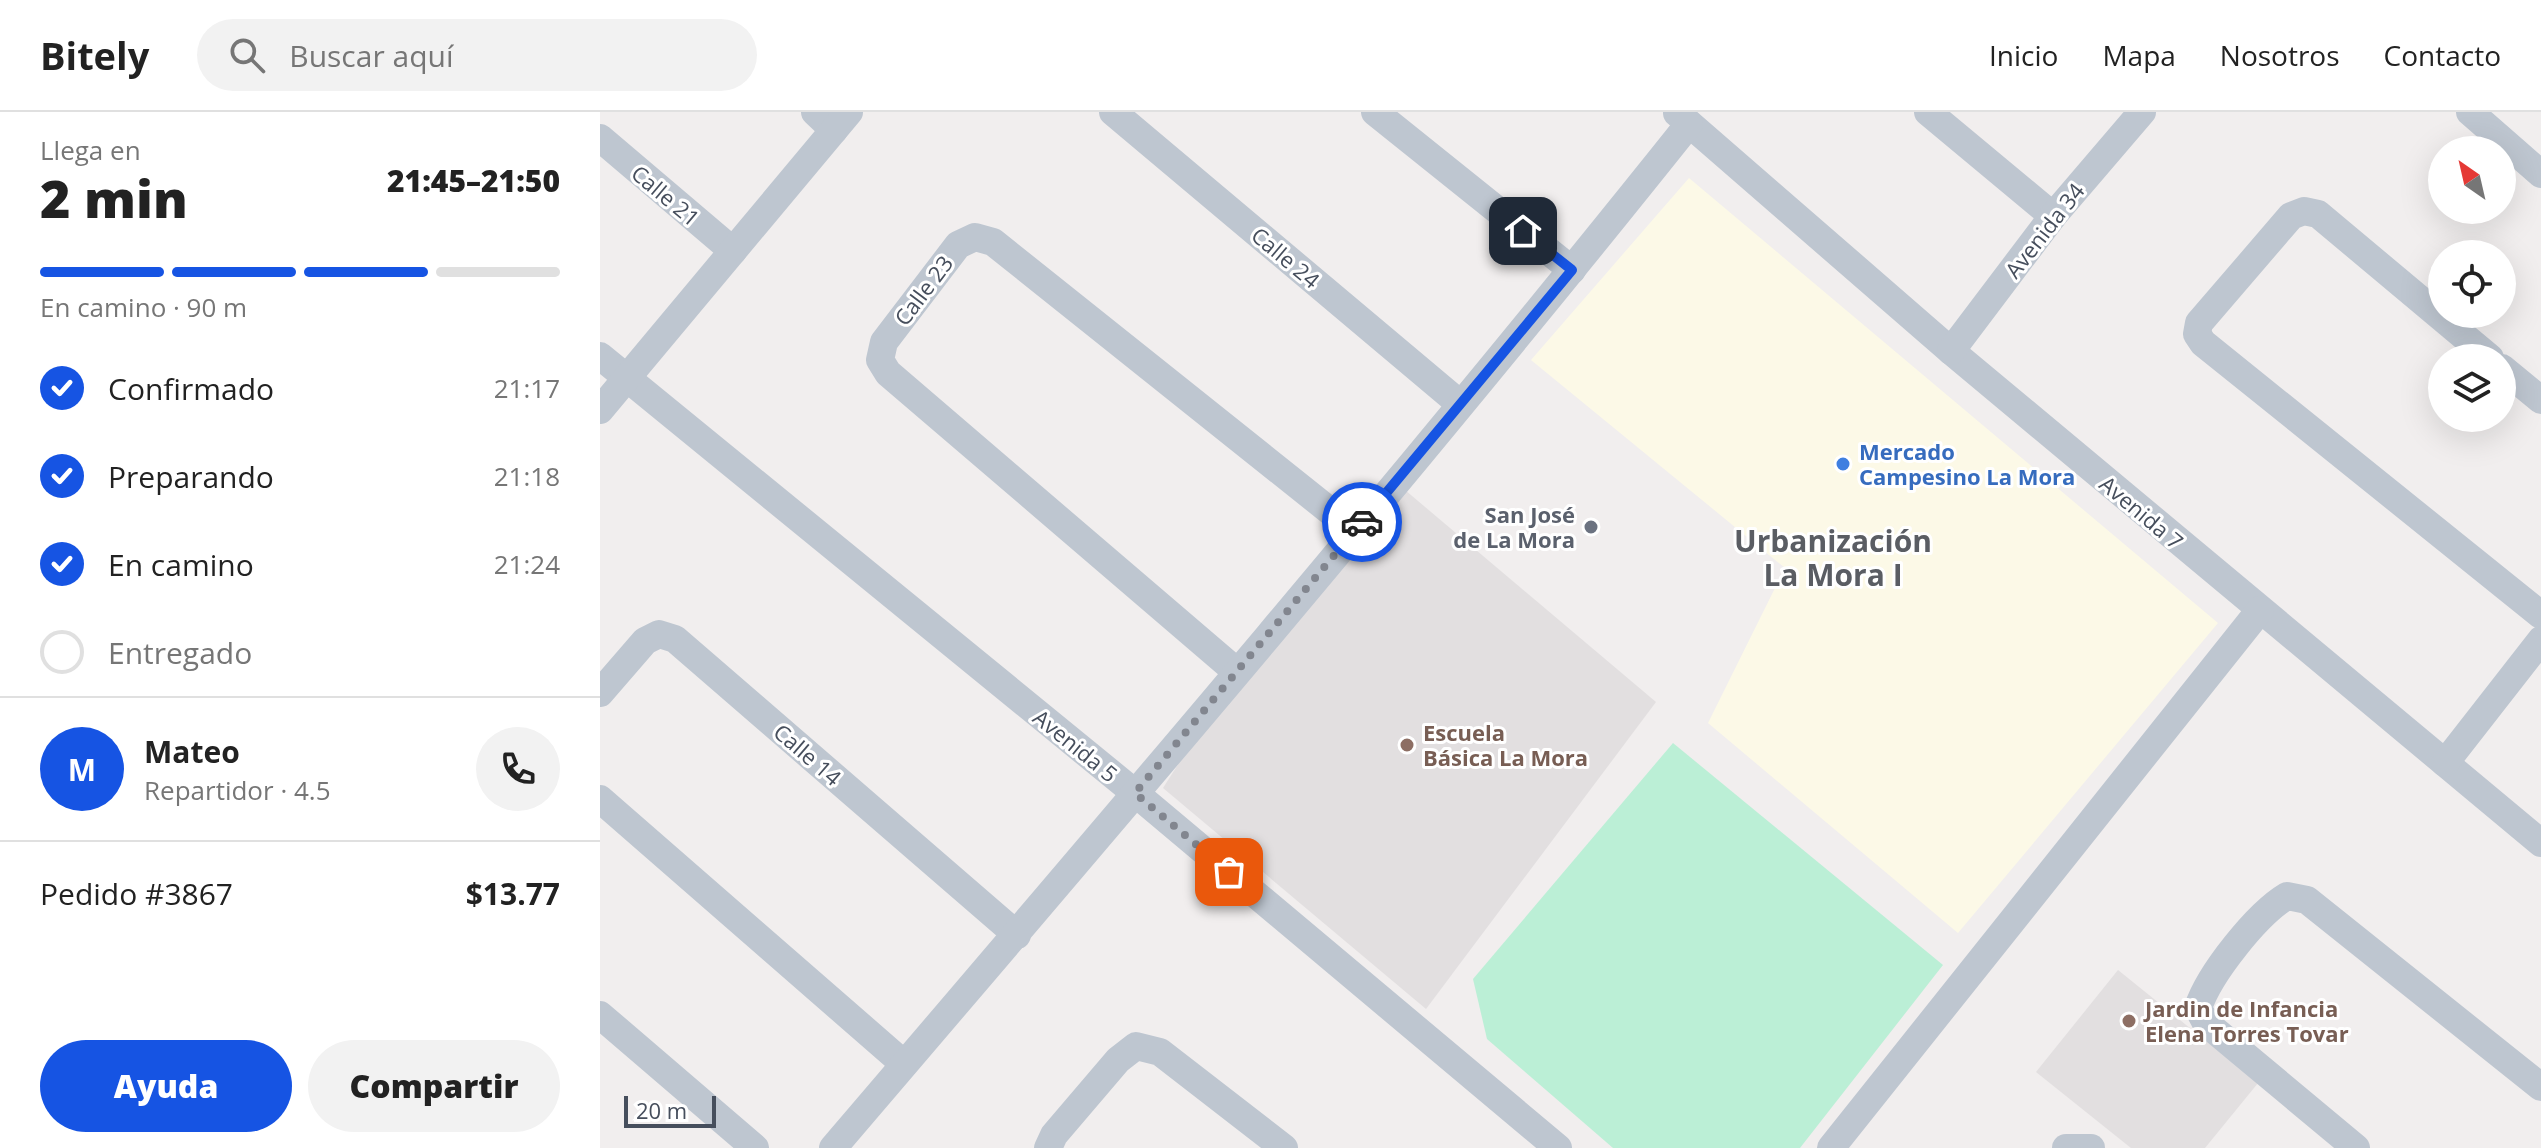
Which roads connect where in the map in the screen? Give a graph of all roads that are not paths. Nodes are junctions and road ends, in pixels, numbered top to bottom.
1 (1113, 112) edge
2 (1375, 112) edge
3 (1928, 112) edge
4 (2142, 112) edge
5 (2470, 112) edge
6 (833, 118) edge
7 (1683, 118) edge
8 (600, 138) edge
9 (2541, 174) edge
10 (2053, 216) junction
11 (733, 251) junction
12 (1572, 270) junction
13 (2473, 344) edge
14 (1951, 351) junction
15 (600, 356) edge
16 (627, 378) junction
17 (2516, 379) edge
18 (2541, 400) edge
19 (1459, 403) junction
20 (600, 410) edge
21 (1355, 531) junction
22 (2260, 610) junction
23 (2541, 615) edge
24 (2541, 640) edge
25 (1237, 672) junction
26 (600, 693) edge
27 (2445, 763) junction
28 (1135, 793) junction
29 (600, 799) edge
30 (2541, 843) edge
31 (1017, 935) junction
32 (600, 1015) edge
33 (904, 1064) junction
34 (2541, 1087) edge
35 (755, 1148) edge
36 (833, 1148) edge
37 (1048, 1148) edge
38 (1284, 1148) edge
39 (1558, 1148) edge
40 (1831, 1148) edge
41 (2066, 1148) edge
42 (2091, 1148) edge
43 (2356, 1148) edge

1 - 19 street, Calle 24
2 - 12 street
3 - 10 street
4 - 10 street, Avenida 34
5 - 9 street
6 - 11 street
7 - 12 street
7 - 14 street, Avenida 7
8 - 11 street, Calle 21
10 - 14 street, Avenida 34
11 - 16 street
12 - 19 street
13 - 23 street
14 - 22 street, Avenida 7
15 - 16 street
16 - 20 street
16 - 28 street, Avenida 5
17 - 18 street
19 - 21 street
21 - 25 street
21 - 25 street, Calle 23
22 - 27 street, Avenida 7
22 - 40 street
24 - 27 street
25 - 28 street
26 - 31 street, Calle 14
27 - 30 street, Avenida 7
28 - 31 street
28 - 39 street, Avenida 5
29 - 33 street
31 - 33 street
32 - 35 street
33 - 36 street
34 - 43 street
37 - 38 street
41 - 42 street

